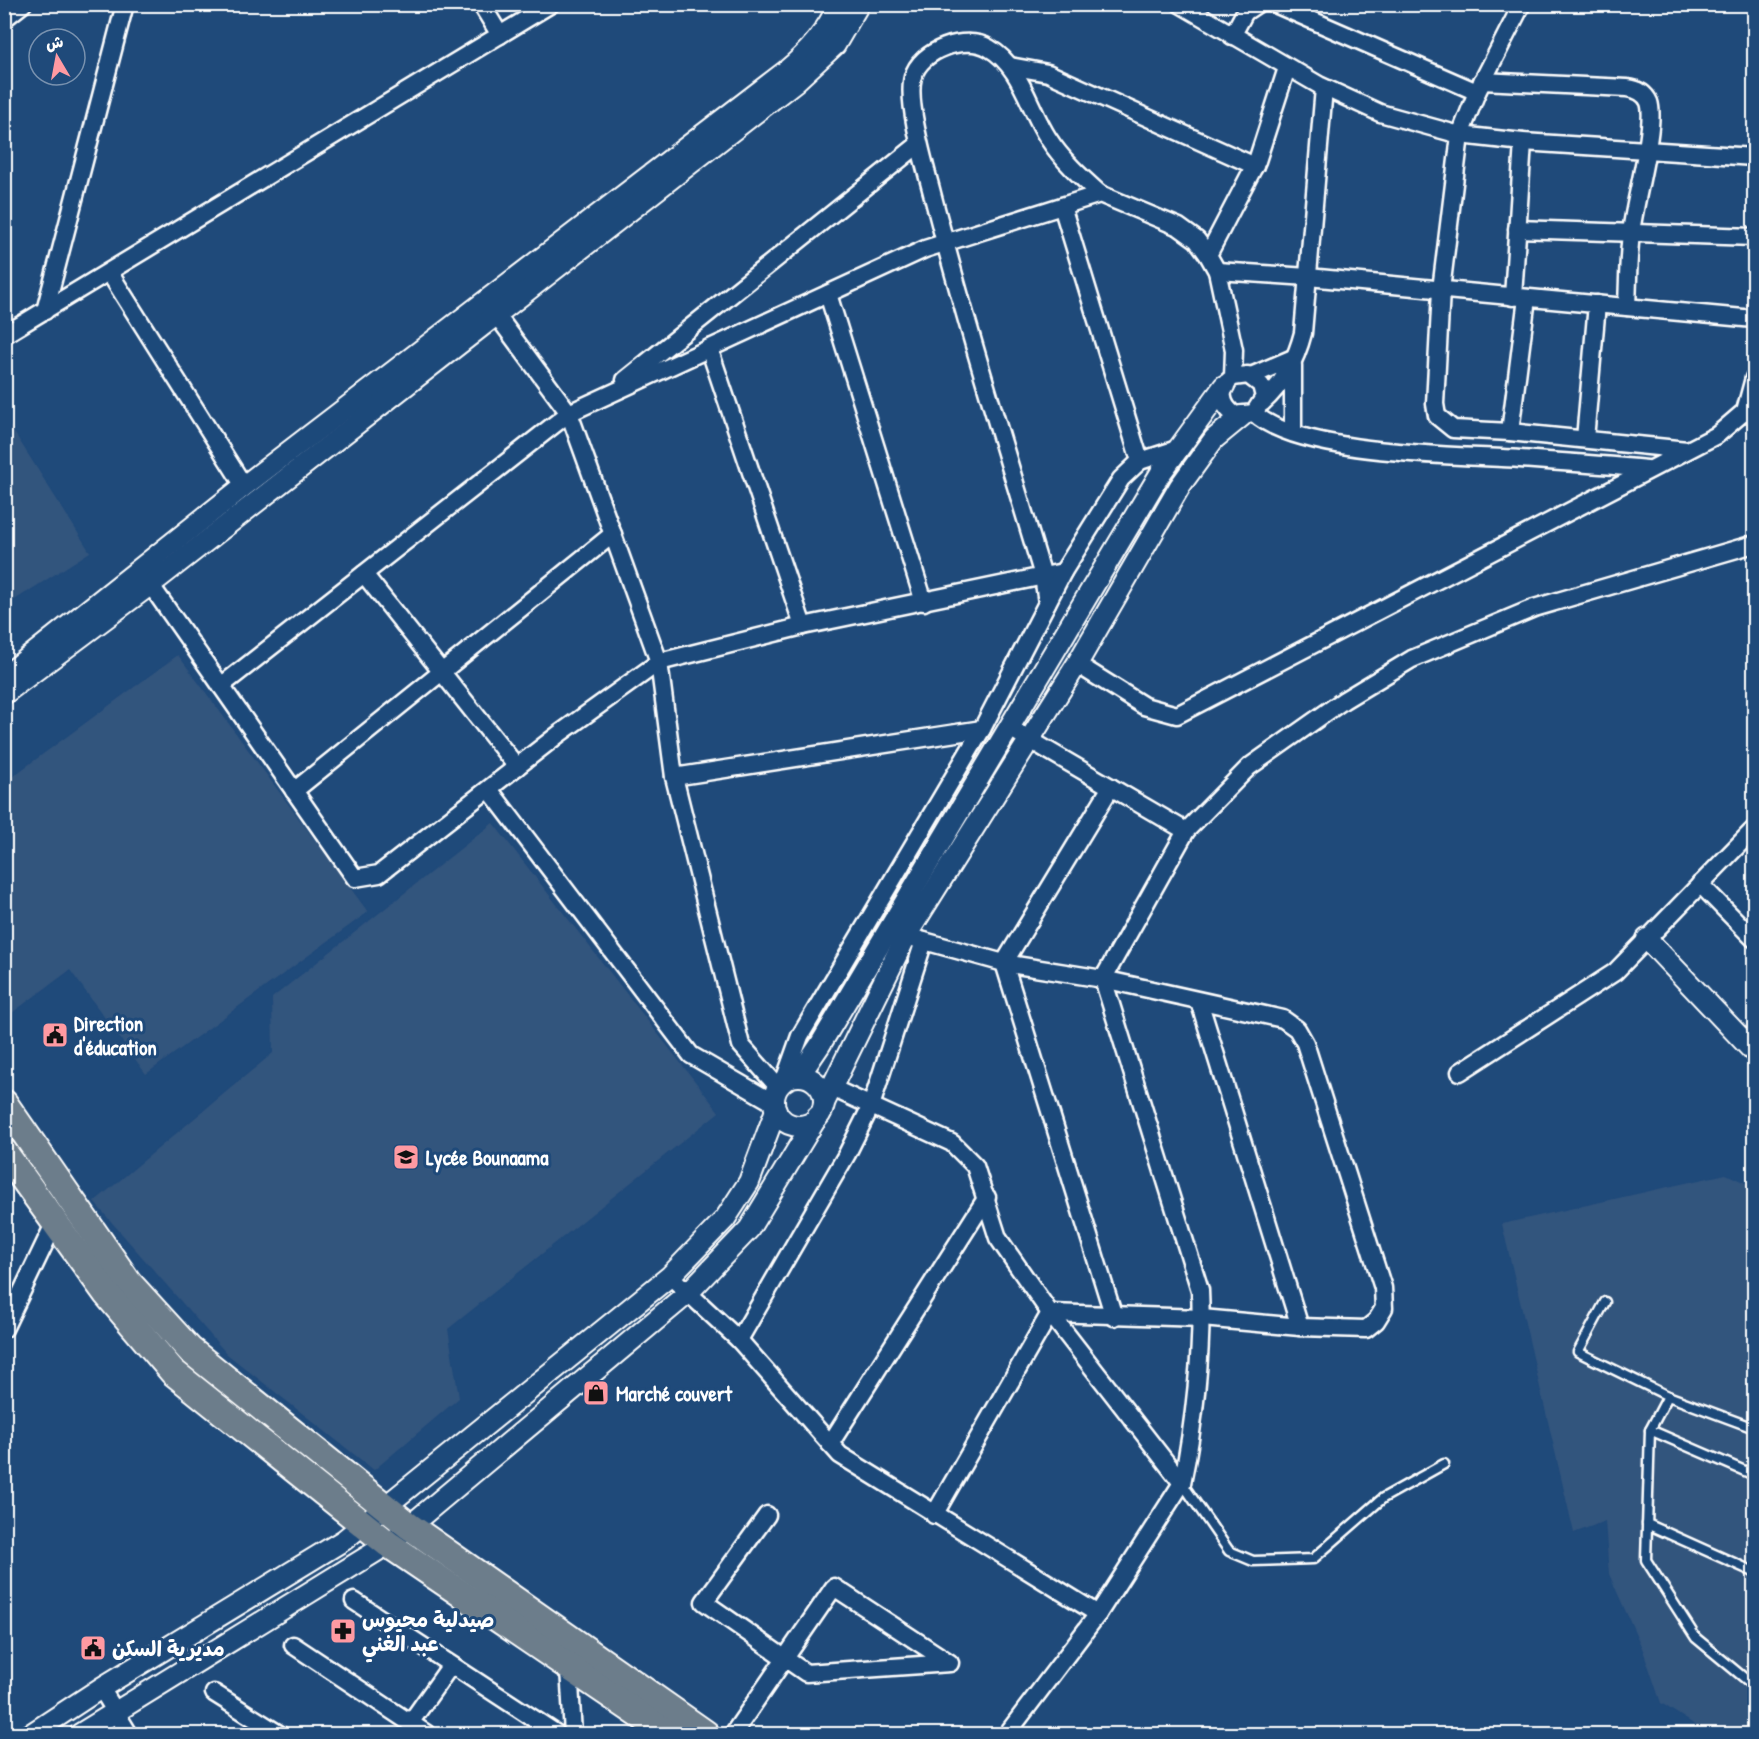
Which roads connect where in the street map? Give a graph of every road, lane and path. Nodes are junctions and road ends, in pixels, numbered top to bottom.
1 (23, 4) edge
2 (125, 4) edge
3 (481, 4) edge
4 (551, 4) edge
5 (839, 4) edge
6 (859, 4) edge
7 (1180, 4) edge
8 (1257, 4) edge
9 (1275, 4) edge
10 (1522, 4) edge
11 (1309, 12) edge
12 (4, 19) edge
13 (500, 35) junction
14 (1232, 36) junction
15 (1010, 66) junction
16 (1287, 68) junction
17 (1479, 87) junction
18 (1324, 88) junction
19 (1461, 135) junction
20 (1523, 142) junction
21 (919, 144) junction
22 (1646, 150) junction
23 (1755, 157) edge
24 (1255, 166) junction
25 (1100, 194) junction
26 (1062, 206) junction
27 (1517, 229) junction
28 (1631, 233) junction
29 (1755, 237) edge
30 (945, 243) junction
31 (1208, 255) junction
32 (1217, 271) junction
33 (109, 272) junction
34 (1308, 277) junction
35 (1441, 290) junction
36 (828, 294) junction
37 (1520, 297) junction
38 (1597, 304) junction
39 (1627, 307) junction
40 (492, 308) junction
41 (45, 311) junction
42 (1755, 319) edge
43 (4, 335) edge
44 (709, 348) junction
45 (1293, 358) junction
46 (1755, 378) edge
47 (1239, 379) junction
48 (603, 397) junction
49 (1253, 411) junction
50 (1750, 412) edge
51 (569, 413) junction
52 (1510, 432) junction
53 (1293, 433) junction
54 (1585, 439) junction
55 (1177, 449) junction
56 (1687, 450) junction
57 (1140, 461) junction
58 (1648, 469) junction
59 (244, 486) junction
60 (613, 534) junction
61 (1755, 544) edge
62 (1063, 572) junction
63 (364, 574) junction
64 (1043, 576) junction
65 (145, 578) junction
66 (924, 602) junction
67 (1047, 603) junction
68 (802, 626) junction
69 (659, 662) junction
70 (1077, 664) junction
71 (442, 672) junction
72 (4, 677) edge
73 (221, 686) junction
74 (4, 694) edge
75 (1008, 727) junction
76 (982, 729) junction
77 (1032, 740) junction
78 (517, 767) junction
79 (674, 777) junction
80 (1111, 787) junction
81 (489, 789) junction
82 (294, 791) junction
83 (1755, 829) edge
84 (1186, 831) junction
85 (1700, 884) junction
86 (907, 933) junction
87 (1647, 939) junction
88 (1755, 939) edge
89 (1004, 963) junction
90 (1103, 979) junction
91 (1199, 1001) junction
92 (1755, 1052) edge
93 (1460, 1072) dead end
94 (782, 1091) junction
95 (824, 1102) junction
96 (4, 1103) edge
97 (871, 1106) junction
98 (4, 1152) edge
99 (987, 1197) junction
100 (55, 1222) junction
101 (670, 1276) junction
102 (687, 1294) junction
103 (1605, 1302) dead end
104 (1050, 1313) junction
105 (1114, 1317) junction
106 (1202, 1318) junction
107 (1300, 1327) junction
108 (4, 1329) edge
109 (739, 1340) junction
110 (1668, 1395) junction
111 (1755, 1428) edge
112 (1650, 1430) junction
113 (830, 1444) junction
114 (1444, 1464) dead end
115 (1755, 1475) edge
116 (1182, 1483) junction
117 (386, 1506) junction
118 (767, 1515) dead end
119 (934, 1515) junction
120 (1647, 1524) junction
121 (363, 1526) junction
122 (409, 1526) junction
123 (388, 1544) junction
124 (1755, 1572) edge
125 (354, 1602) dead end
126 (1098, 1614) junction
127 (293, 1646) dead end
128 (785, 1659) junction
129 (451, 1665) junction
130 (569, 1668) junction
131 (1755, 1686) edge
132 (101, 1688) junction
133 (214, 1693) dead end
134 (116, 1714) junction
135 (410, 1723) junction
136 (31, 1734) edge
137 (80, 1734) edge
138 (129, 1734) edge
139 (279, 1734) edge
140 (427, 1734) edge
141 (557, 1734) edge
142 (573, 1734) edge
143 (668, 1734) edge
144 (706, 1734) edge
145 (733, 1734) edge
146 (1007, 1734) edge

1 - 12 street
2 - 41 street
3 - 13 street
4 - 13 street
5 - 40 street
6 - 40 street
7 - 14 street
8 - 14 street
9 - 11 street
10 - 17 street
11 - 17 street
13 - 33 street
14 - 16 street
15 - 21 street
15 - 24 street
15 - 25 street
16 - 18 street
16 - 24 street
17 - 19 street
17 - 22 street
18 - 19 street
18 - 34 street
19 - 20 street
19 - 35 street
20 - 22 street
20 - 27 street
21 - 30 street
21 - 48 street
22 - 23 street
22 - 28 street
24 - 31 street
25 - 26 street
25 - 31 street
26 - 30 street
26 - 57 street
27 - 28 street
27 - 37 street
28 - 29 street
28 - 39 street
30 - 36 street
30 - 64 street
31 - 32 street
32 - 34 street
32 - 47 street
33 - 41 street
33 - 59 street
34 - 35 street
34 - 45 street
35 - 37 street
35 - 52 street
36 - 44 street
36 - 66 street
37 - 38 street
37 - 52 street
38 - 39 street
38 - 54 street
39 - 42 street
40 - 51 street
40 - 59 street
40 - 65 street
41 - 43 street
44 - 48 street
44 - 68 street
45 - 47 street
45 - 49 street
45 - 53 street
46 - 50 street
47 - 49 street
47 - 49 street
47 - 55 street
48 - 51 street
49 - 53 street
49 - 70 street
50 - 56 street
51 - 60 street
51 - 63 street
52 - 54 street
53 - 58 street
54 - 56 street
55 - 57 street
55 - 75 street
56 - 58 street
57 - 62 street
58 - 70 street
59 - 65 street
60 - 69 street
60 - 71 street
61 - 84 street
62 - 64 street
62 - 67 street
63 - 71 street
63 - 73 street
64 - 66 street
64 - 67 street
65 - 72 street
65 - 73 street
65 - 74 street
66 - 68 street
67 - 76 street
68 - 69 street
69 - 78 street
69 - 79 street
70 - 77 street
71 - 78 street
71 - 82 street
73 - 82 street
75 - 77 street
75 - 86 street
76 - 79 street
76 - 94 street
77 - 80 street
77 - 86 street
78 - 81 street
79 - 94 street
80 - 84 street
80 - 89 street
81 - 82 street
81 - 94 street
83 - 85 street
84 - 90 street
85 - 87 street
85 - 88 street
86 - 89 street
86 - 94 street
86 - 95 street
86 - 97 street
87 - 92 street
87 - 93 street
89 - 90 street
89 - 105 street
90 - 91 street
90 - 106 street
91 - 107 street
91 - 107 street
94 - 95 street
94 - 95 street
94 - 101 street
95 - 97 street
95 - 102 street
96 - 117 main road
97 - 99 street
97 - 109 street
98 - 100 main road
99 - 104 street
99 - 113 street
100 - 108 street
100 - 121 main road
101 - 102 street
101 - 117 street
102 - 109 street
102 - 122 street
103 - 110 lane
104 - 105 street
104 - 116 street
104 - 119 street
105 - 106 street
106 - 107 street
106 - 116 street
109 - 113 street
110 - 111 lane
110 - 112 lane
112 - 115 lane
112 - 120 lane
113 - 119 street
114 - 116 lane
116 - 126 street
117 - 121 street
117 - 122 main road
118 - 128 street
119 - 126 street
120 - 124 lane
120 - 131 lane
121 - 123 main road
121 - 132 street
122 - 123 street
122 - 144 main road
123 - 130 main road
123 - 134 street
125 - 129 street
126 - 146 street
127 - 135 street
128 - 128 street
128 - 145 street
129 - 135 street
129 - 141 street
130 - 142 street
130 - 143 main road
132 - 134 street
132 - 136 street
133 - 139 street
134 - 137 street
134 - 138 street
135 - 140 street

